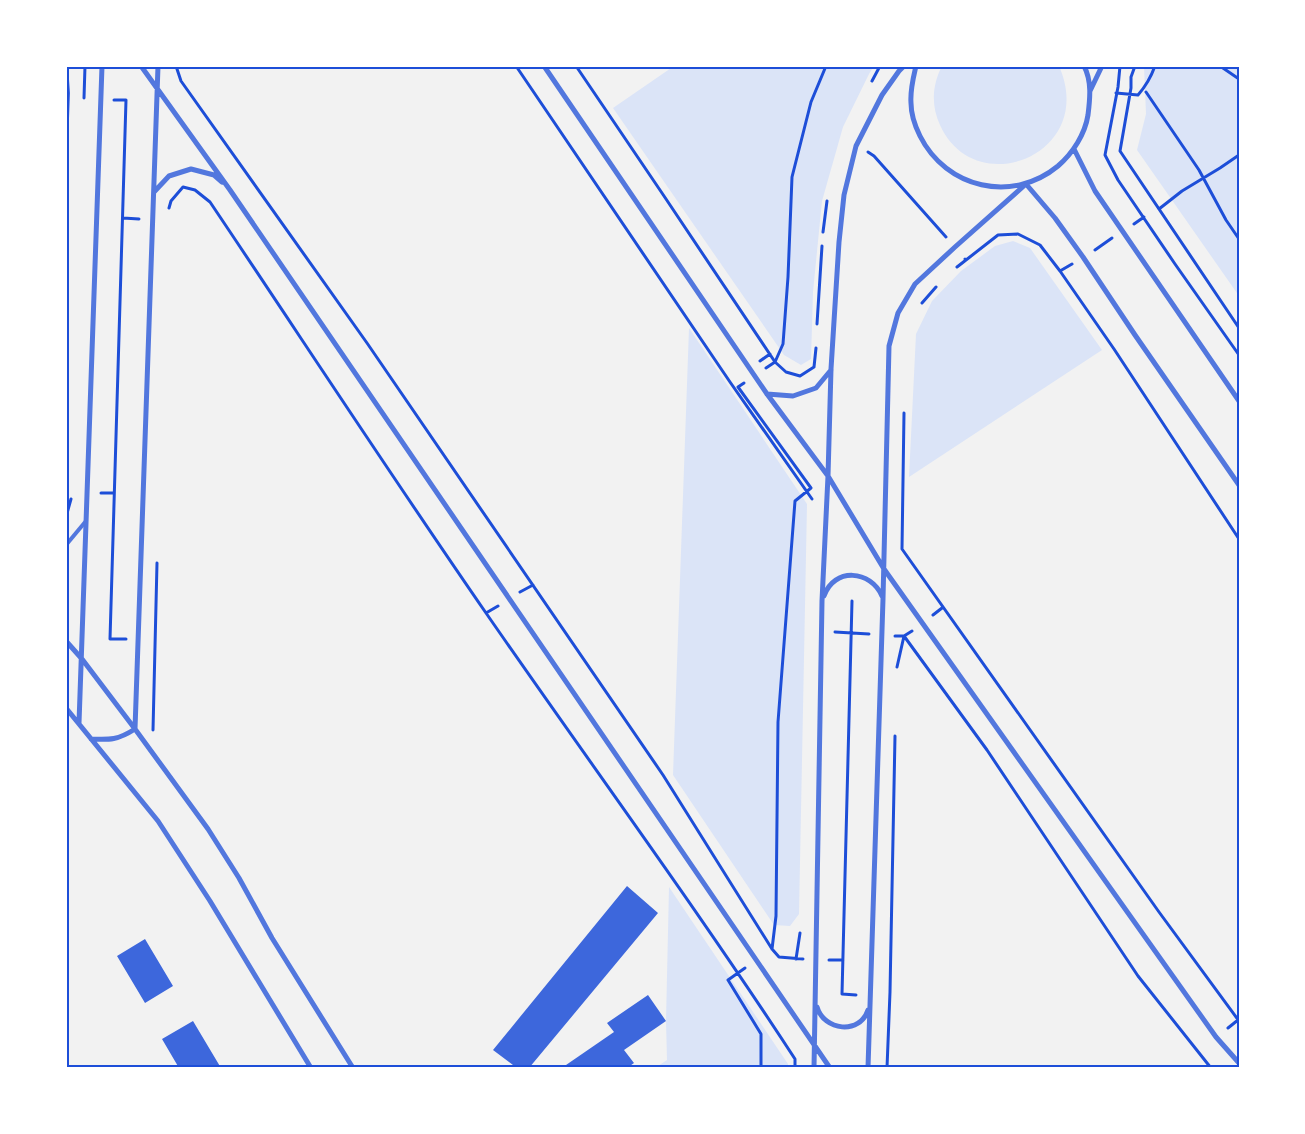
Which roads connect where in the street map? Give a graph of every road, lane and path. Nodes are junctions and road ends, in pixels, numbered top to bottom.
1 (102, 66) edge
2 (142, 66) edge
3 (158, 66) edge
4 (176, 66) edge
5 (516, 66) edge
6 (544, 66) edge
7 (576, 66) edge
8 (826, 66) edge
9 (880, 66) edge
10 (904, 66) edge
11 (916, 66) edge
12 (1084, 66) edge
13 (1102, 66) edge
14 (1120, 66) edge
15 (1135, 66) edge
16 (1155, 66) edge
17 (1220, 66) edge
18 (1239, 79) edge
19 (872, 82) dead end
20 (157, 89) junction
21 (1089, 91) junction
22 (1146, 92) dead end
23 (1116, 93) junction
24 (1130, 95) junction
25 (84, 100) dead end
26 (100, 100) junction
27 (1074, 150) junction
28 (1239, 155) edge
29 (1202, 179) junction
30 (1026, 184) junction
31 (230, 190) junction
32 (153, 192) junction
33 (828, 197) dead end
34 (169, 209) dead end
35 (1159, 209) junction
36 (823, 232) dead end
37 (1239, 239) edge
38 (822, 241) dead end
39 (966, 260) dead end
40 (1060, 271) dead end
41 (953, 272) dead end
42 (939, 283) dead end
43 (922, 304) dead end
44 (817, 326) dead end
45 (1239, 328) edge
46 (816, 346) dead end
47 (1239, 355) edge
48 (775, 362) junction
49 (831, 369) junction
50 (755, 375) junction
51 (767, 394) junction
52 (1239, 401) edge
53 (904, 412) dead end
54 (828, 476) junction
55 (1239, 485) edge
56 (73, 491) dead end
57 (807, 492) junction
58 (812, 499) dead end
59 (66, 517) edge
60 (86, 521) junction
61 (1239, 539) edge
62 (66, 545) edge
63 (158, 556) dead end
64 (884, 569) junction
65 (883, 599) junction
66 (822, 601) junction
67 (852, 601) dead end
68 (138, 640) junction
69 (156, 640) junction
70 (66, 641) edge
71 (82, 659) junction
72 (897, 668) dead end
73 (66, 708) edge
74 (79, 724) junction
75 (896, 727) dead end
76 (135, 730) junction
77 (153, 732) dead end
78 (91, 738) junction
79 (801, 925) dead end
80 (772, 949) junction
81 (796, 959) dead end
82 (756, 960) junction
83 (738, 972) junction
84 (870, 996) junction
85 (815, 1002) junction
86 (870, 1005) junction
87 (1239, 1021) edge
88 (814, 1046) junction
89 (1239, 1063) edge
90 (311, 1068) edge
91 (353, 1068) edge
92 (760, 1068) edge
93 (795, 1068) edge
94 (814, 1068) edge
95 (830, 1068) edge
96 (868, 1068) edge
97 (887, 1068) edge
98 (1211, 1068) edge

1 - 26 street
2 - 20 street
3 - 20 street
4 - 80 path
5 - 57 path
6 - 50 street
7 - 48 path
8 - 48 path
9 - 19 path
10 - 49 street
11 - 30 street
12 - 21 street
13 - 21 street
14 - 23 path
15 - 24 path
16 - 24 path
17 - 18 path
20 - 31 street
20 - 32 street
21 - 27 street
22 - 29 path
23 - 24 path
23 - 47 path
24 - 35 path
25 - 26 path
26 - 60 street
26 - 68 path
27 - 30 street
27 - 52 street
28 - 29 path
29 - 35 path
29 - 37 path
30 - 55 street
30 - 64 street
31 - 32 street
31 - 82 street
32 - 68 street
33 - 36 path
34 - 83 path
35 - 45 path
38 - 44 path
39 - 41 path
40 - 61 path
42 - 43 path
46 - 48 path
48 - 50 path
49 - 51 street
49 - 54 street
50 - 51 street
50 - 57 path
51 - 54 street
53 - 87 path
54 - 64 street
54 - 66 street
56 - 59 path
57 - 58 path
57 - 80 path
60 - 62 lane
60 - 71 street
63 - 69 path
64 - 65 street
64 - 89 street
65 - 66 street
65 - 84 street
66 - 85 street
67 - 84 path
68 - 69 path
68 - 76 street
69 - 77 path
70 - 71 street
71 - 74 street
71 - 76 street
72 - 98 path
73 - 74 street
74 - 78 street
75 - 97 path
76 - 78 street
76 - 91 street
78 - 90 street
79 - 81 path
80 - 82 path
82 - 83 path
82 - 88 street
83 - 92 path
83 - 93 path
84 - 86 street
85 - 86 street
85 - 88 street
86 - 96 street
88 - 94 street
88 - 95 street

